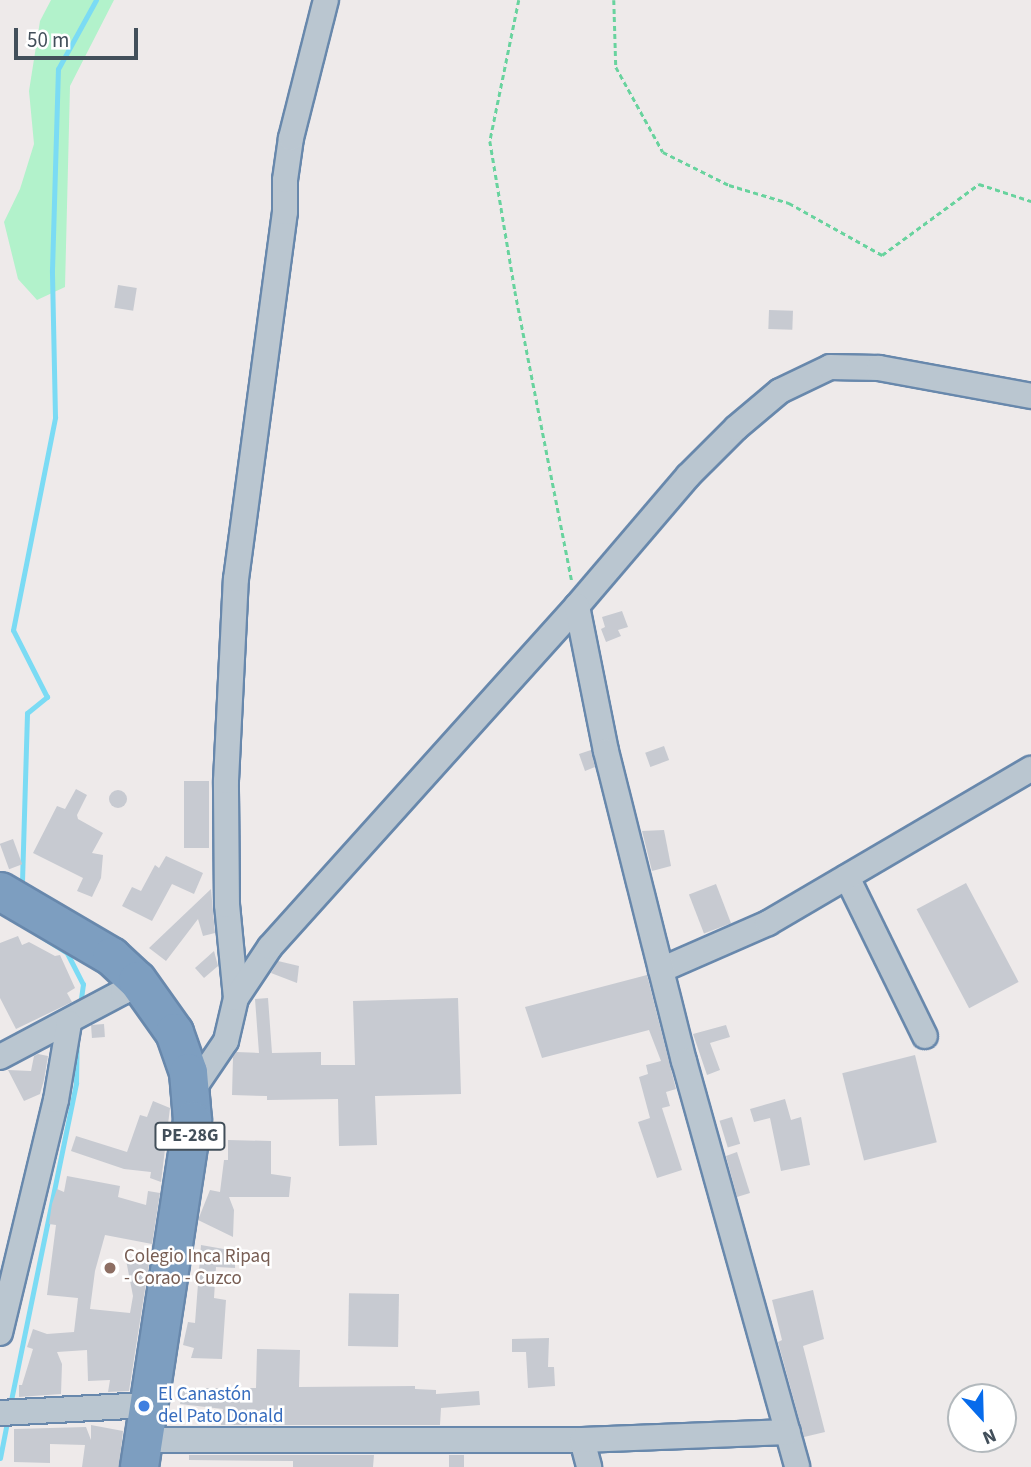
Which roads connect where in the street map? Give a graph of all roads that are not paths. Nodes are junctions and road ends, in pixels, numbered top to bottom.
1 (326, 0) edge
2 (1031, 396) edge
3 (577, 606) junction
4 (1031, 769) edge
5 (847, 877) junction
6 (0, 891) edge
7 (661, 970) junction
8 (137, 980) junction
9 (236, 998) junction
10 (69, 1023) junction
11 (925, 1036) dead end
12 (0, 1057) edge
13 (192, 1091) junction
14 (0, 1334) edge
15 (149, 1405) junction
16 (0, 1413) edge
17 (788, 1432) junction
18 (582, 1440) junction
19 (141, 1453) edge
20 (589, 1467) edge
21 (797, 1467) edge

1 - 9 street
2 - 3 street
3 - 7 street
3 - 9 street
4 - 5 street
5 - 7 street
5 - 11 street
6 - 8 highway, PE-28G
7 - 17 street
8 - 10 street
8 - 13 highway, PE-28G
9 - 13 street
10 - 12 street
10 - 14 street
13 - 15 highway, PE-28G
15 - 16 street
15 - 19 highway, PE-28G
17 - 18 street
17 - 21 street
18 - 19 street
18 - 20 street

